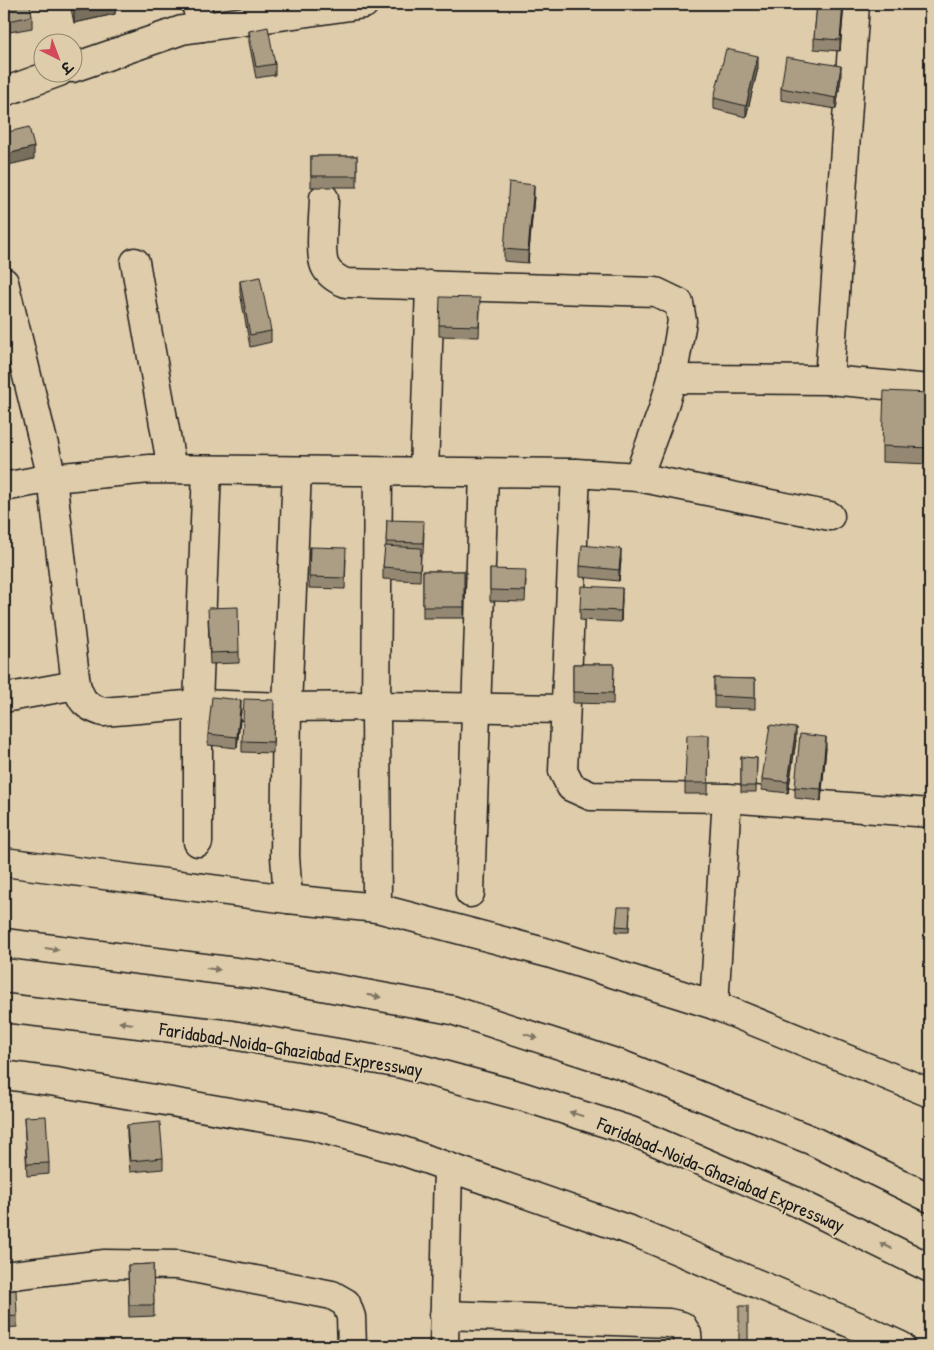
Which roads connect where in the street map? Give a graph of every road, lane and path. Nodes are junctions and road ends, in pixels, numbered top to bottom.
1 (350, 4) edge
2 (855, 4) edge
3 (199, 15) edge
4 (82, 65) edge
5 (32, 82) edge
6 (4, 92) edge
7 (324, 198) dead end
8 (135, 262) dead end
9 (4, 282) edge
10 (430, 285) junction
11 (672, 379) junction
12 (829, 380) junction
13 (930, 389) edge
14 (172, 470) junction
15 (207, 470) junction
16 (297, 471) junction
17 (378, 472) junction
18 (424, 472) junction
19 (484, 473) junction
20 (576, 473) junction
21 (638, 477) junction
22 (52, 478) junction
23 (4, 487) edge
24 (830, 516) dead end
25 (76, 684) junction
26 (4, 698) edge
27 (198, 704) junction
28 (376, 706) junction
29 (287, 707) junction
30 (476, 708) junction
31 (565, 709) junction
32 (727, 798) junction
33 (930, 813) edge
34 (198, 842) dead end
35 (4, 862) edge
36 (470, 892) dead end
37 (288, 899) junction
38 (377, 908) junction
39 (4, 943) edge
40 (714, 1005) junction
41 (4, 1008) edge
42 (4, 1075) edge
43 (930, 1093) edge
44 (448, 1167) junction
45 (930, 1198) edge
46 (930, 1268) edge
47 (4, 1276) edge
48 (444, 1315) junction
49 (352, 1346) edge
50 (444, 1346) edge
51 (688, 1346) edge
52 (902, 1346) edge

1 - 3 street
2 - 12 street
3 - 4 street
5 - 6 street
7 - 10 street
8 - 14 street
9 - 22 street
10 - 11 street
10 - 18 street
11 - 12 street
11 - 21 street
12 - 13 street
14 - 15 street
14 - 22 street
15 - 16 street
15 - 27 street
16 - 17 street
16 - 29 street
17 - 18 street
17 - 28 street
18 - 19 street
19 - 20 street
19 - 30 street
20 - 21 street
20 - 31 street
21 - 24 street
22 - 23 street
22 - 25 street
25 - 26 street
25 - 27 street
27 - 29 street
27 - 34 street
28 - 29 street
28 - 30 street
28 - 38 street
29 - 37 street
30 - 31 street
30 - 36 street
31 - 32 street
32 - 33 street
32 - 40 street
35 - 37 street
37 - 38 street
38 - 40 street
39 -> 45 street
40 - 43 street
46 -> 41 street, Faridabad-Noida-Ghaziabad Expressway
42 - 44 street
44 - 48 street
44 - 52 street
47 - 49 street
48 - 50 street
48 - 51 street

